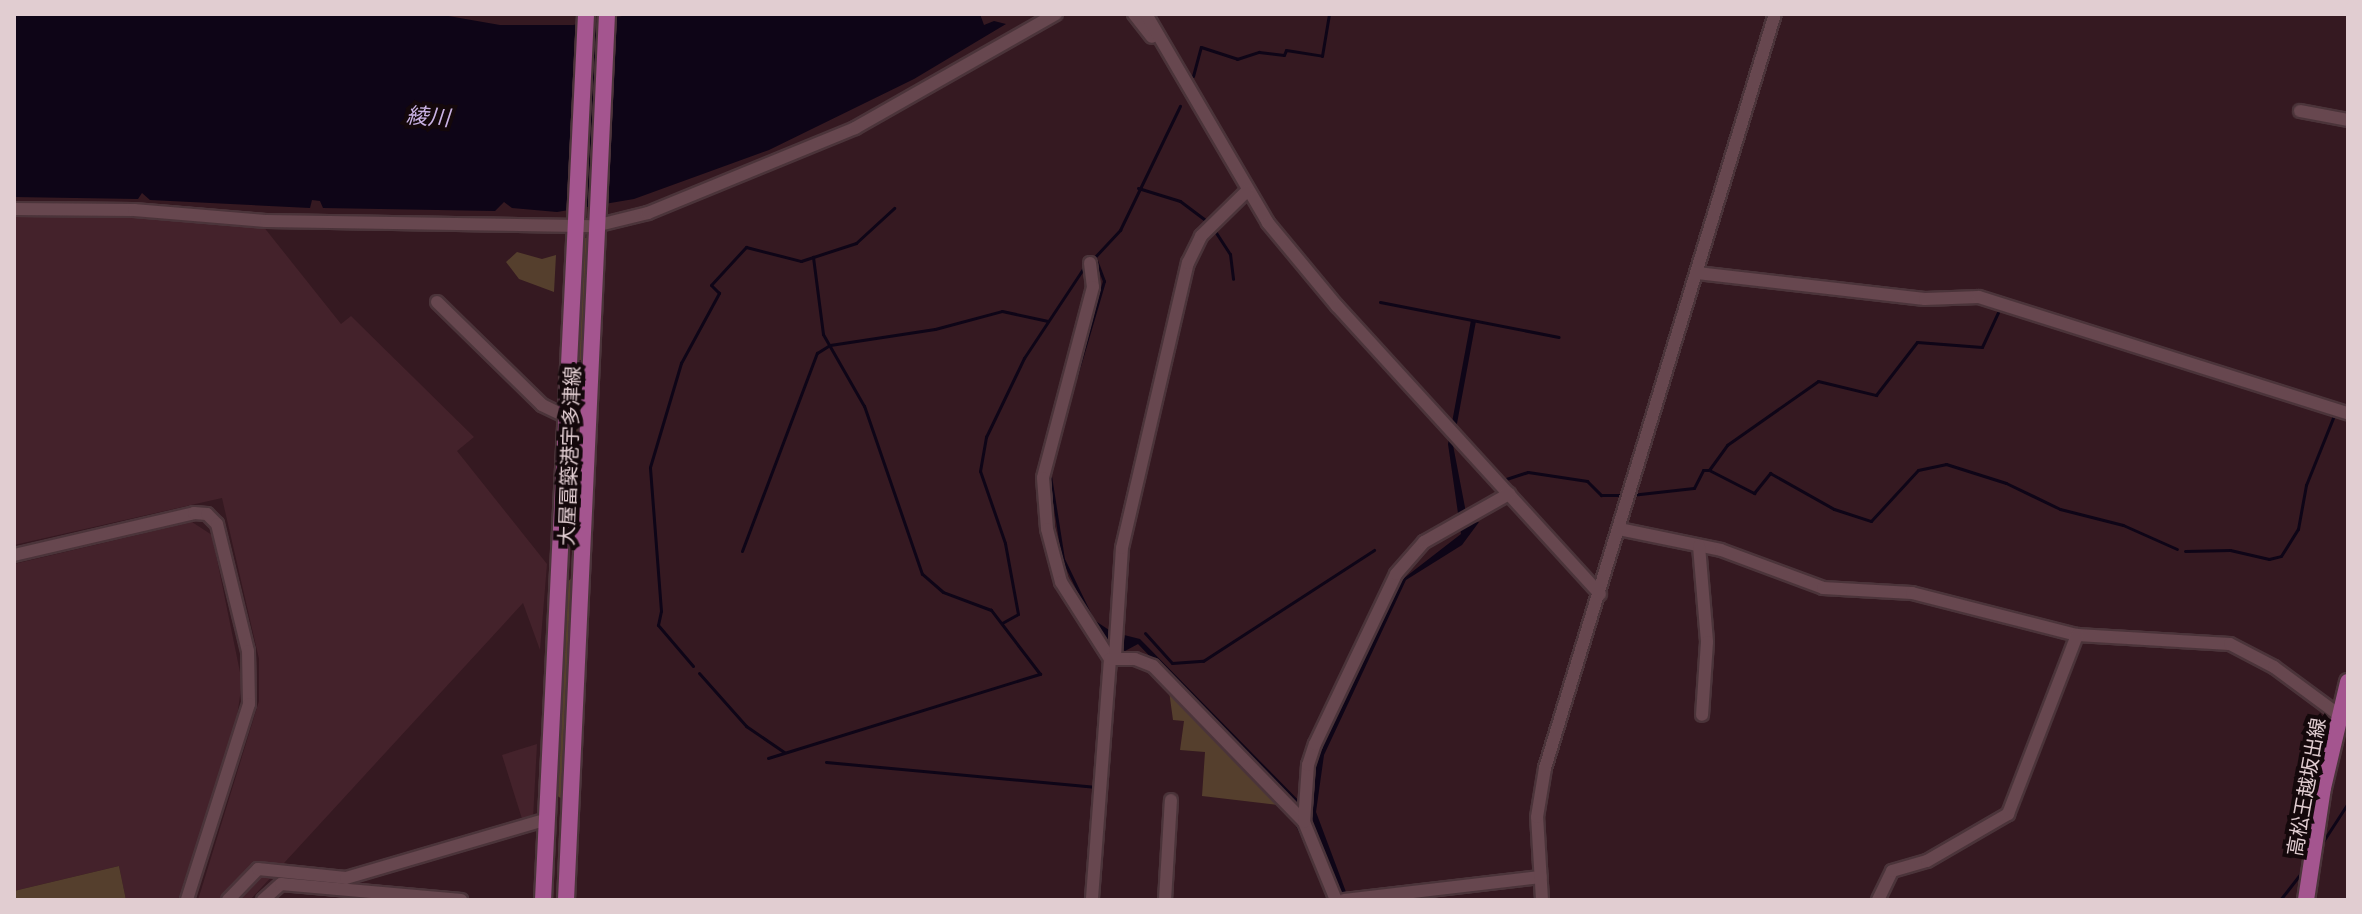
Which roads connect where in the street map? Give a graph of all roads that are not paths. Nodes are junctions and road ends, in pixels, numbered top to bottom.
1 (586, 14) edge
2 (607, 14) edge
3 (1056, 14) edge
4 (1134, 14) edge
5 (1146, 14) edge
6 (1775, 14) edge
7 (1163, 45) junction
8 (2300, 111) dead end
9 (2348, 120) edge
10 (1247, 191) junction
11 (14, 209) edge
12 (595, 219) junction
13 (573, 221) junction
14 (1090, 263) dead end
15 (1697, 273) junction
16 (437, 302) dead end
17 (567, 377) junction
18 (593, 381) junction
19 (2348, 413) edge
20 (565, 416) junction
21 (1509, 494) junction
22 (1619, 529) junction
23 (1699, 546) junction
24 (14, 555) edge
25 (560, 573) junction
26 (585, 574) junction
27 (1600, 594) junction
28 (2077, 635) junction
29 (1113, 656) junction
30 (2348, 682) edge
31 (1702, 715) dead end
32 (2339, 715) junction
33 (1171, 800) dead end
34 (573, 812) junction
35 (548, 819) junction
36 (1304, 820) junction
37 (1541, 877) junction
38 (372, 896) edge
39 (1348, 899) edge
40 (187, 900) edge
41 (228, 900) edge
42 (263, 900) edge
43 (461, 900) edge
44 (543, 900) edge
45 (566, 900) edge
46 (1092, 900) edge
47 (1165, 900) edge
48 (1336, 900) edge
49 (1542, 900) edge
50 (1878, 900) edge
51 (2306, 900) edge

1 - 13 main road, 大屋冨築港宇多津線
2 - 12 main road, 大屋冨築港宇多津線
3 - 12 street
4 - 7 street
5 - 7 street
6 - 15 street
7 - 10 street
8 - 9 street
10 - 21 street
10 - 29 street
11 - 13 street
12 - 13 street
12 - 18 main road, 大屋冨築港宇多津線
13 - 17 main road, 大屋冨築港宇多津線
14 - 29 street
15 - 19 street
15 - 22 street
16 - 20 street
17 - 18 main road
17 - 20 main road, 大屋冨築港宇多津線
18 - 26 main road, 大屋冨築港宇多津線
20 - 25 main road, 大屋冨築港宇多津線
21 - 27 street
21 - 36 street
22 - 23 street
22 - 27 street
23 - 28 street
23 - 31 street
24 - 40 street
25 - 26 main road
25 - 35 main road, 大屋冨築港宇多津線
26 - 34 main road, 大屋冨築港宇多津線
27 - 37 street
28 - 32 street
28 - 50 street
29 - 36 street
29 - 46 street
30 - 32 main road, 高松王越坂出線
32 - 51 main road, 高松王越坂出線
33 - 47 street
34 - 35 main road
34 - 45 main road, 大屋冨築港宇多津線
35 - 41 street
35 - 44 main road, 大屋冨築港宇多津線
36 - 48 street
37 - 39 street
37 - 49 street
38 - 42 street
38 - 43 street

